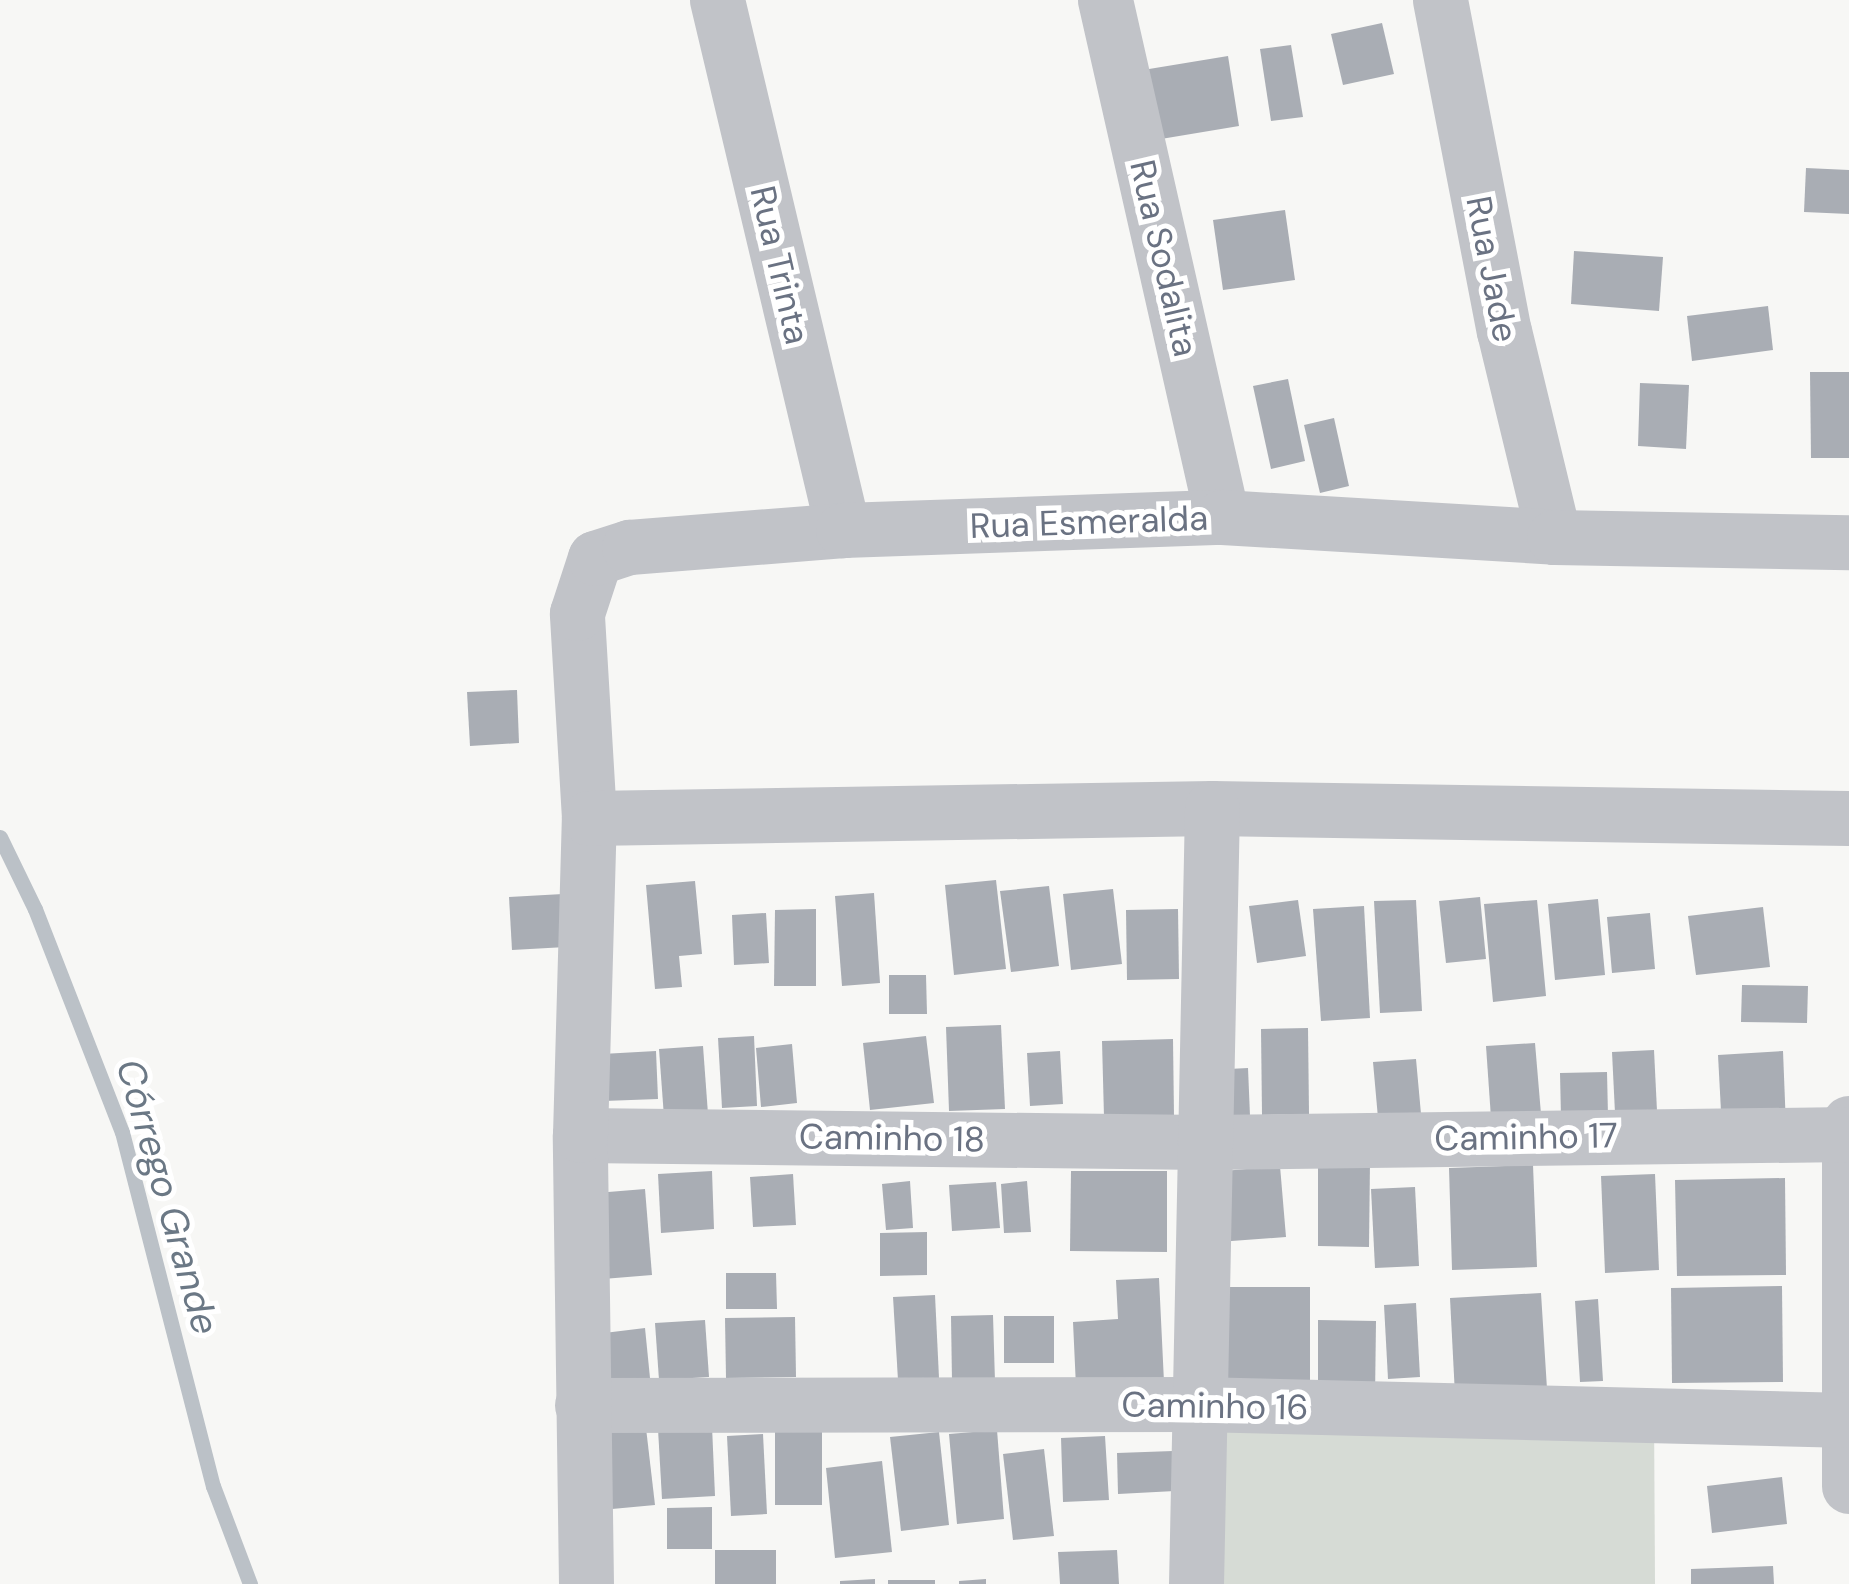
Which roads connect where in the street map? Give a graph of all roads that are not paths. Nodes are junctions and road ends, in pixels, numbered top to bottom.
1 (717, 0) edge
2 (1105, 0) edge
3 (1440, 0) edge
4 (1222, 517) junction
5 (843, 530) junction
6 (1554, 537) junction
7 (1849, 542) edge
8 (1212, 808) junction
9 (589, 818) junction
10 (1849, 818) edge
11 (1849, 1123) edge
12 (580, 1134) junction
13 (1849, 1134) edge
14 (1204, 1142) junction
15 (1198, 1404) junction
16 (582, 1406) junction
17 (1849, 1420) edge
18 (1849, 1486) edge
19 (586, 1584) edge
20 (1196, 1584) edge

1 - 5 street, Rua Trinta
2 - 4 street, Rua Sodalita
3 - 6 street, Rua Jade
4 - 5 street, Rua Esmeralda
4 - 6 street, Rua Esmeralda
5 - 9 street, Rua Esmeralda
6 - 7 street, Rua Esmeralda
8 - 9 street
8 - 10 street
8 - 14 street
9 - 12 street
11 - 13 street
12 - 14 street, Caminho 18
12 - 16 street
13 - 14 street, Caminho 17
13 - 17 street
14 - 15 street
15 - 16 street, Caminho 16
15 - 17 street, Caminho 16
15 - 20 street
16 - 19 street
17 - 18 street

